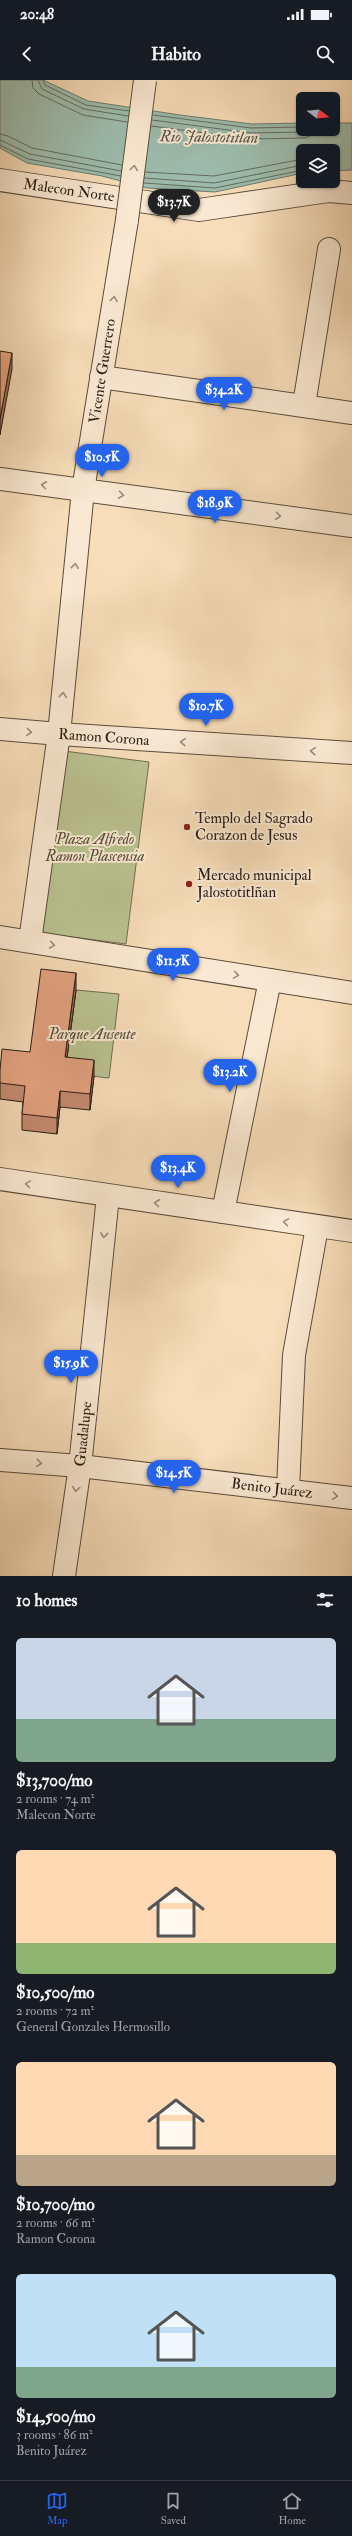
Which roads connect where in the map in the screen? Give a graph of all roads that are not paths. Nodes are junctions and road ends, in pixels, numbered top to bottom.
1 (145, 80) edge
2 (0, 180) edge
3 (352, 193) edge
4 (329, 249) dead end
5 (100, 377) junction
6 (304, 405) junction
7 (352, 413) edge
8 (0, 479) edge
9 (83, 490) junction
10 (352, 526) edge
11 (0, 729) edge
12 (59, 734) junction
13 (352, 753) edge
14 (0, 937) edge
15 (30, 941) junction
16 (270, 980) junction
17 (352, 993) edge
18 (0, 1179) edge
19 (108, 1196) junction
20 (223, 1212) junction
21 (317, 1227) junction
22 (352, 1231) edge
23 (0, 1460) edge
24 (80, 1466) junction
25 (288, 1489) junction
26 (352, 1498) edge
27 (64, 1576) edge

5 -> 1 street, Vicente Guerrero, bridge
2 - 3 street, Malecon Norte
4 - 6 street
5 - 6 street
5 - 9 street, Vicente Guerrero
6 - 7 street
9 -> 8 street
9 -> 10 street
12 -> 9 street, Vicente Guerrero
11 -> 12 street, Ramon Corona
13 -> 12 street, Ramon Corona
12 - 15 street, Vicente Guerrero
14 - 15 street
15 -> 16 street
16 - 17 street
16 - 20 street
19 -> 18 street
20 -> 19 street
19 -> 24 street, Guadalupe
21 -> 20 street
21 - 22 street
21 - 25 street
23 -> 24 street, Benito Juárez
24 - 25 street, Benito Juárez
24 -> 27 street, Guadalupe
25 -> 26 street, Benito Juárez

